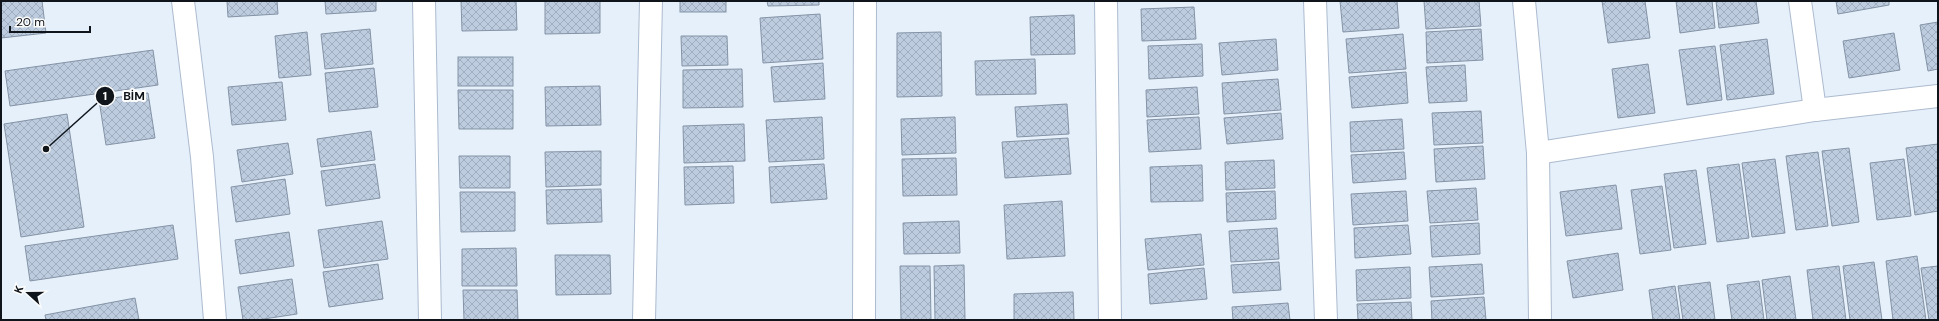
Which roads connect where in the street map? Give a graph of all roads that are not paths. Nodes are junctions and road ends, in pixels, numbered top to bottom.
1 (183, 1) edge
2 (424, 1) edge
3 (651, 1) edge
4 (865, 1) edge
5 (1106, 1) edge
6 (1315, 1) edge
7 (1524, 1) edge
8 (1800, 1) edge
9 (1938, 96) edge
10 (1815, 110) junction
11 (1538, 153) junction
12 (215, 320) edge
13 (430, 320) edge
14 (644, 320) edge
15 (864, 320) edge
16 (1110, 320) edge
17 (1326, 320) edge
18 (1540, 320) edge

1 - 12 street
2 - 13 street
3 - 14 street
4 - 15 street
5 - 16 street
6 - 17 street
7 - 11 street
8 - 10 street
9 - 10 street
10 - 11 street
11 - 18 street

